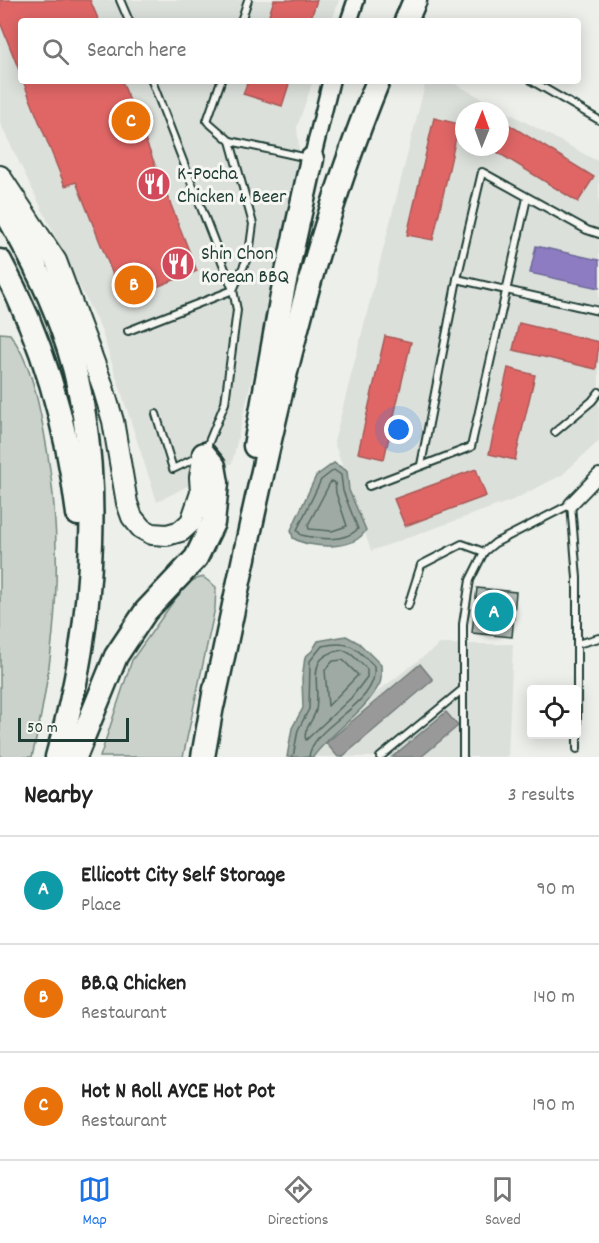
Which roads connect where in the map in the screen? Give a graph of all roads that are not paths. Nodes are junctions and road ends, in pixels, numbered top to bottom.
1 (120, 0) edge
2 (248, 0) edge
3 (356, 0) edge
4 (415, 0) edge
5 (128, 18) edge
6 (243, 18) edge
7 (350, 18) edge
8 (407, 18) edge
9 (153, 84) edge
10 (220, 84) edge
11 (331, 84) edge
12 (377, 84) edge
13 (536, 84) edge
14 (599, 120) edge
15 (230, 141) junction
16 (312, 159) junction
17 (0, 176) edge
18 (527, 198) junction
19 (0, 202) edge
20 (599, 234) edge
21 (0, 261) edge
22 (456, 279) junction
23 (233, 291) junction
24 (507, 292) junction
25 (599, 311) edge
26 (128, 331) dead end
27 (599, 392) edge
28 (156, 414) dead end
29 (555, 432) dead end
30 (204, 454) junction
31 (421, 465) junction
32 (599, 475) edge
33 (369, 486) dead end
34 (571, 504) junction
35 (484, 552) junction
36 (408, 606) dead end
37 (82, 630) junction
38 (599, 638) edge
39 (577, 644) junction
40 (463, 689) junction
41 (213, 703) junction
42 (577, 749) dead end
43 (57, 757) edge
44 (75, 757) edge
45 (203, 757) edge
46 (380, 757) edge
47 (462, 757) edge

1 - 5 lane
2 - 6 lane
3 - 7 street
4 - 8 highway
9 - 23 lane
10 - 15 lane
11 - 16 street
12 - 41 highway
13 - 14 lane
15 - 16 lane
15 - 23 lane
16 - 41 highway
17 - 30 main road
18 - 20 lane
18 - 22 lane
18 - 24 lane
19 - 37 highway
21 - 37 highway
22 - 24 lane
22 - 31 lane
23 - 26 lane
23 - 30 lane
24 - 25 lane
24 - 31 lane
27 - 29 lane
28 - 30 lane
30 - 44 highway
31 - 33 lane
32 - 34 street
34 - 35 lane
34 - 39 lane
35 - 36 lane
35 - 40 lane
37 - 43 highway
38 - 39 lane
39 - 42 lane
40 - 46 lane
40 - 47 lane
41 - 45 highway

